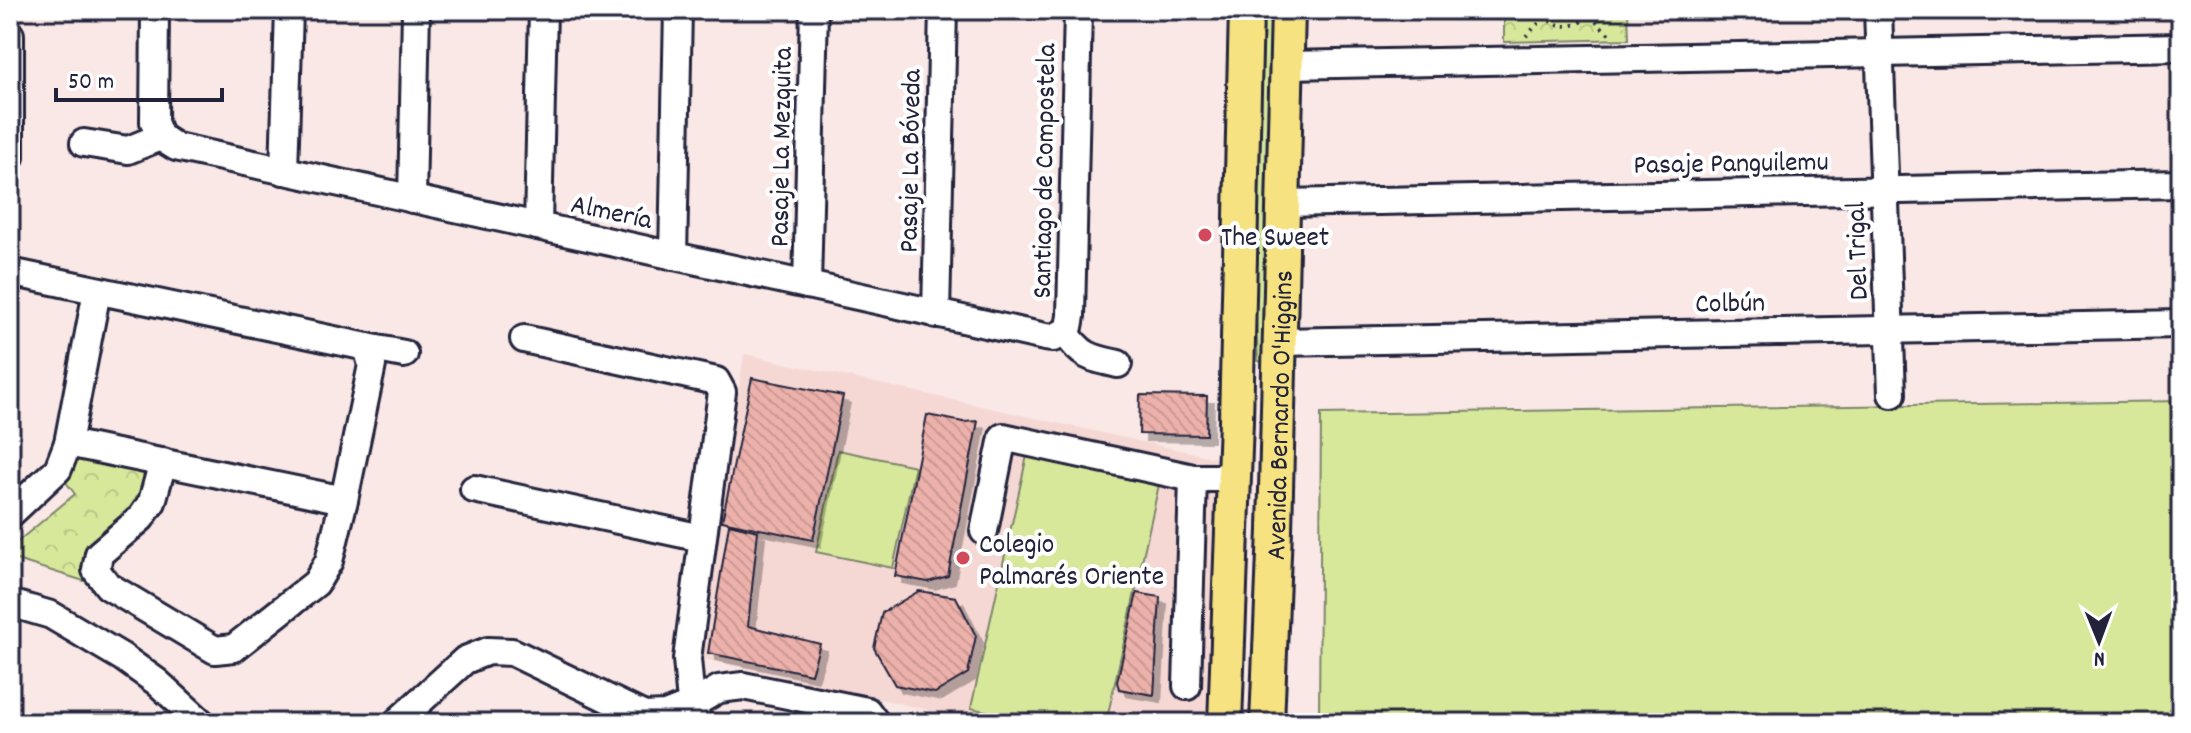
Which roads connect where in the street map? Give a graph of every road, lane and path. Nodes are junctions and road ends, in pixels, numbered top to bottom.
1 (155, 10) edge
2 (289, 10) edge
3 (416, 10) edge
4 (543, 10) edge
5 (678, 10) edge
6 (814, 10) edge
7 (943, 10) edge
8 (1078, 10) edge
9 (1246, 10) edge
10 (1288, 10) edge
11 (1538, 10) edge
12 (1594, 10) edge
13 (1878, 10) edge
14 (10, 35) edge
15 (2181, 47) edge
16 (1880, 53) junction
17 (1287, 65) junction
18 (160, 137) junction
19 (84, 143) dead end
20 (10, 157) edge
21 (284, 171) junction
22 (2181, 184) edge
23 (1885, 190) junction
24 (412, 199) junction
25 (1283, 203) junction
26 (538, 226) junction
27 (673, 256) junction
28 (10, 272) edge
29 (807, 285) junction
30 (97, 291) junction
31 (936, 314) junction
32 (2181, 324) edge
33 (1890, 330) junction
34 (1065, 332) junction
35 (1238, 335) junction
36 (524, 339) dead end
37 (1279, 342) junction
38 (367, 347) junction
39 (404, 354) dead end
40 (1118, 364) dead end
41 (1279, 375) junction
42 (1892, 394) dead end
43 (68, 443) junction
44 (163, 462) junction
45 (1193, 478) junction
46 (1234, 478) junction
47 (474, 489) dead end
48 (344, 500) junction
49 (10, 514) edge
50 (984, 531) dead end
51 (702, 538) junction
52 (10, 603) edge
53 (1187, 686) dead end
54 (696, 714) edge
55 (623, 716) edge
56 (202, 723) edge
57 (396, 723) edge
58 (876, 723) edge
59 (1225, 723) edge
60 (1267, 723) edge

1 - 18 street
2 - 21 street
3 - 24 street
4 - 26 street
5 - 27 street
6 - 29 street, Pasaje La Mezquita
7 - 31 street, Pasaje La Bóveda
8 - 34 street, Santiago de Compostela
9 - 35 main road, Avenida Bernardo O'Higgins
10 - 17 main road, Avenida Bernardo O'Higgins
11 - 12 path
13 - 16 street, Del Trigal
14 - 20 street
15 - 16 street
16 - 17 street
16 - 23 street, Del Trigal
17 - 25 main road, Avenida Bernardo O'Higgins
18 - 19 street
18 - 21 street, Almería
21 - 24 street, Almería
22 - 23 street, Pasaje Panguilemu
23 - 25 street, Pasaje Panguilemu
23 - 33 street, Del Trigal
24 - 26 street, Almería
25 - 37 main road, Avenida Bernardo O'Higgins
26 - 27 street, Almería
27 - 29 street, Almería
28 - 30 street
29 - 31 street, Almería
30 - 38 street
30 - 43 street
31 - 34 street, Almería
32 - 33 street, Colbún
33 - 37 street, Colbún
33 - 42 street, Del Trigal
34 - 40 street
35 - 41 main road
35 - 46 main road, Avenida Bernardo O'Higgins
36 - 51 street
37 - 41 main road, Avenida Bernardo O'Higgins
38 - 39 street
38 - 48 street
41 - 60 main road, Avenida Bernardo O'Higgins
43 - 44 street
43 - 49 street
44 - 48 street
44 - 48 street
45 - 46 street
45 - 50 street
45 - 53 street
46 - 59 main road, Avenida Bernardo O'Higgins
47 - 51 street
51 - 54 street
52 - 56 street
54 - 55 street
54 - 58 street
55 - 57 street

